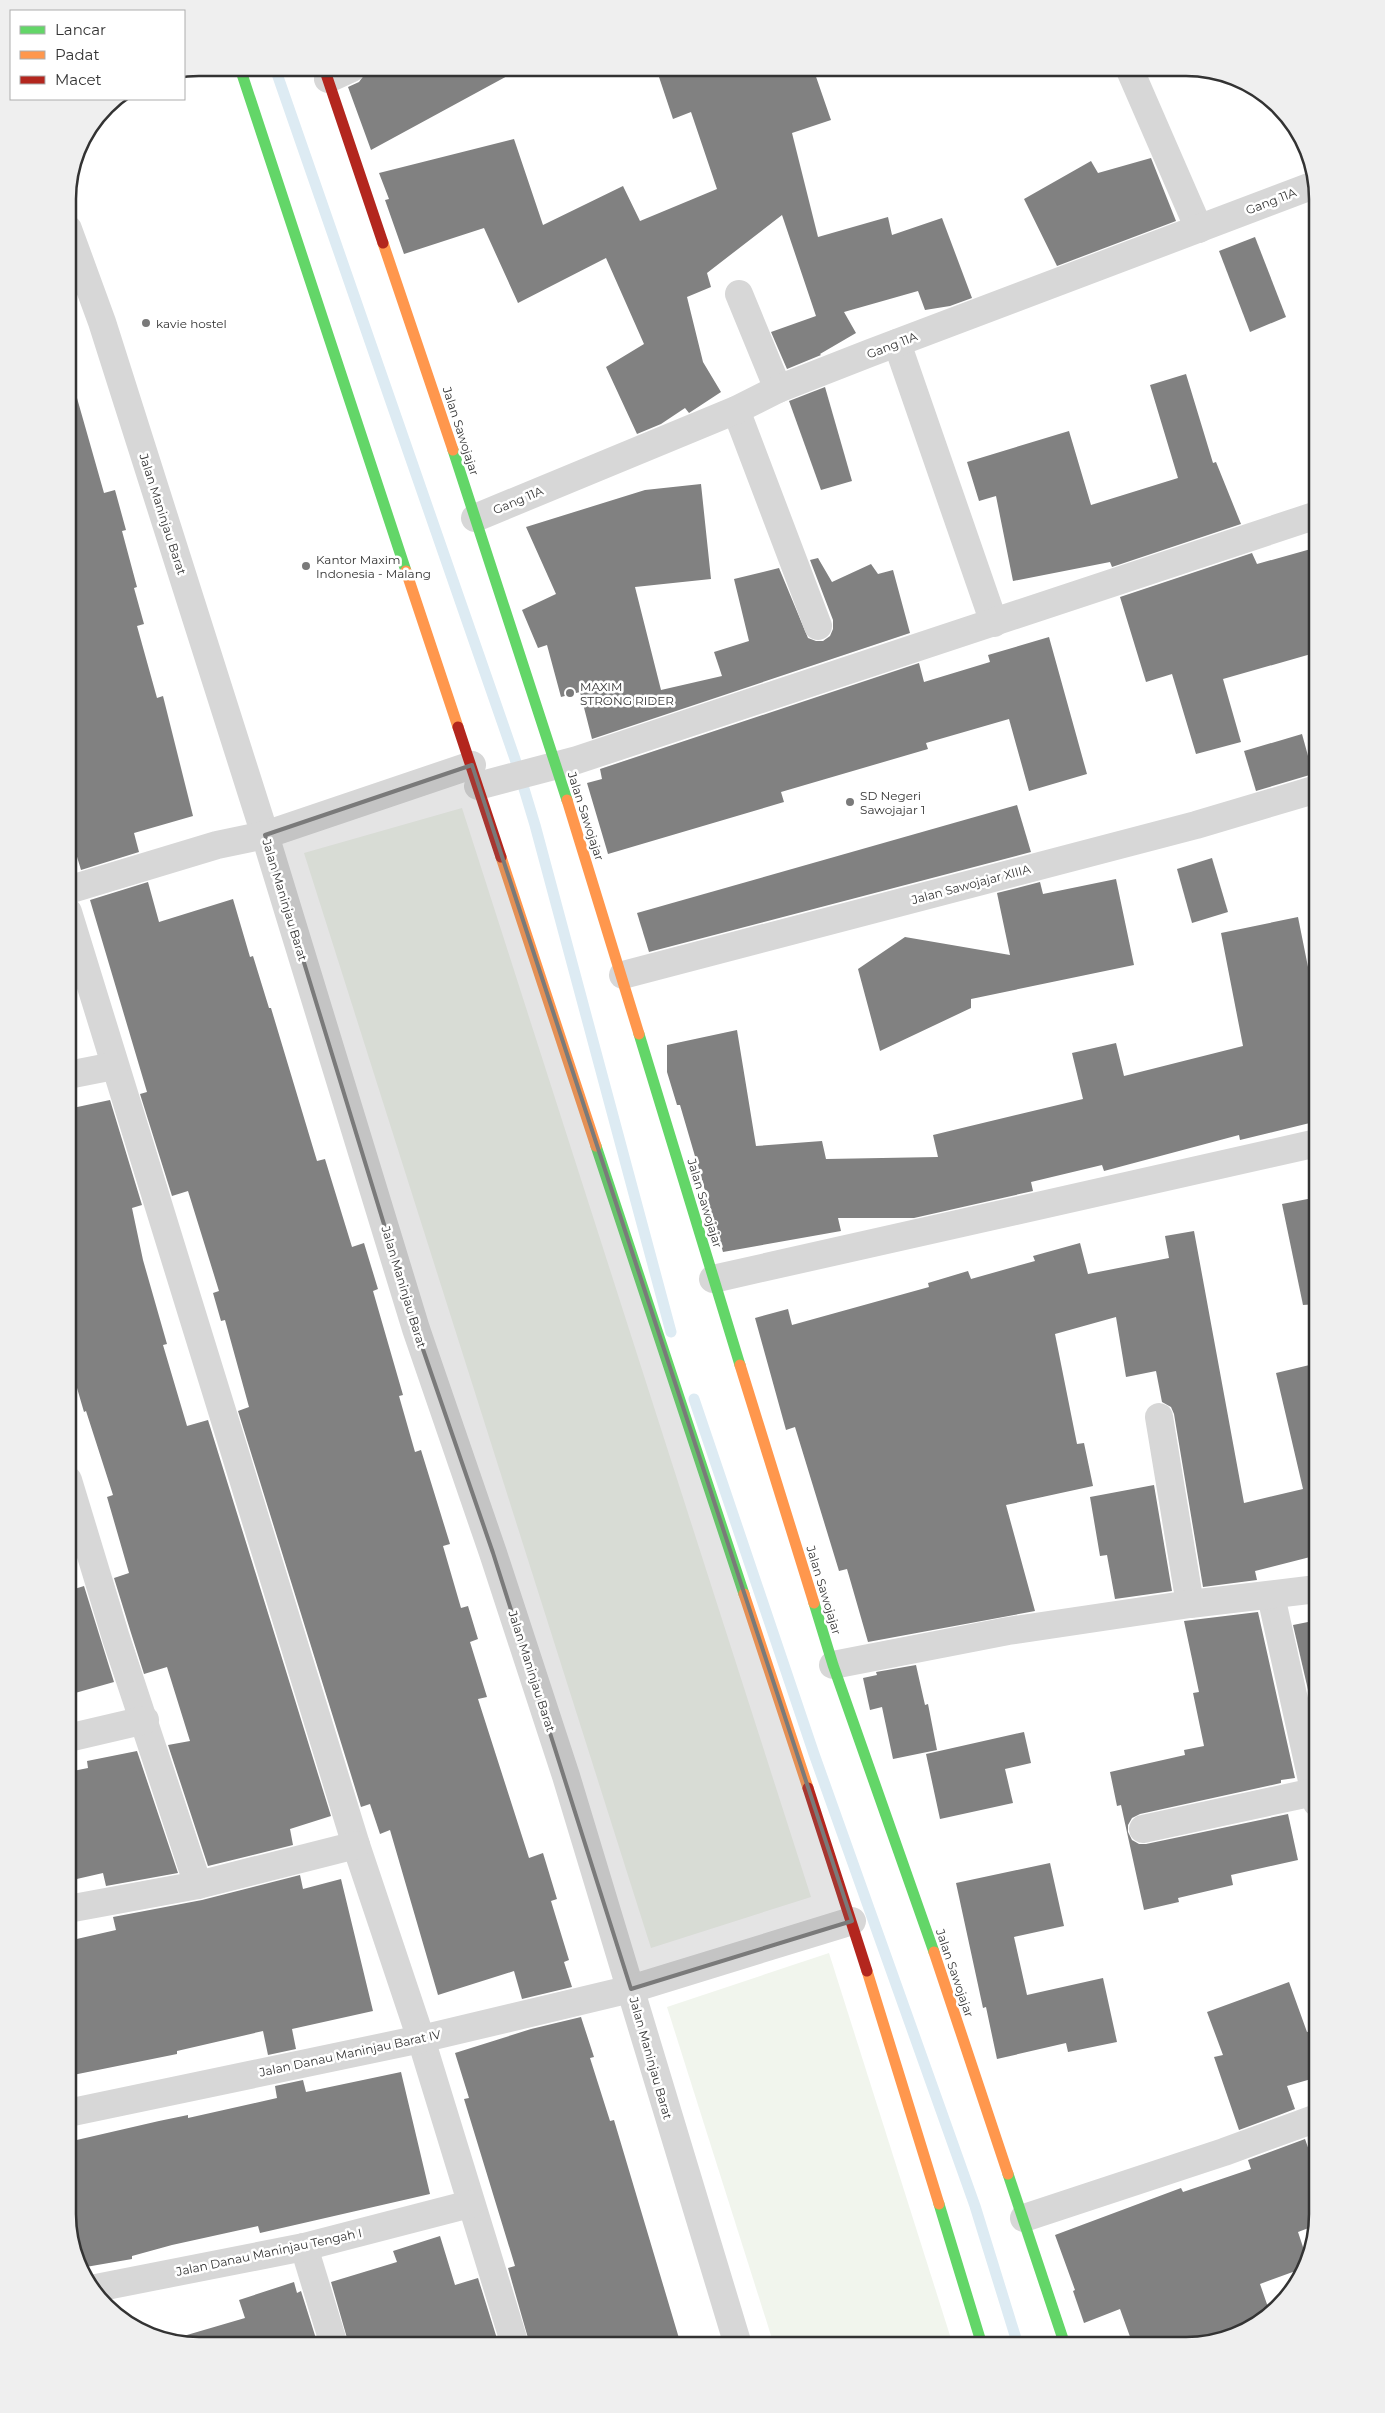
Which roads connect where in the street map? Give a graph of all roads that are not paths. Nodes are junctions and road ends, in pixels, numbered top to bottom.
1 (243, 77) edge
2 (336, 77) edge
3 (1132, 77) edge
4 (1308, 187) edge
5 (1199, 229) junction
6 (77, 254) edge
7 (739, 294) dead end
8 (897, 343) junction
9 (778, 389) junction
10 (736, 410) junction
11 (475, 518) junction
12 (1309, 518) edge
13 (994, 623) junction
14 (818, 626) dead end
15 (545, 769) junction
16 (481, 778) junction
17 (1309, 792) edge
18 (265, 835) junction
19 (77, 887) edge
20 (77, 941) edge
21 (622, 975) junction
22 (114, 1066) junction
23 (77, 1073) edge
24 (1309, 1145) edge
25 (713, 1279) junction
26 (1159, 1417) dead end
27 (76, 1507) edge
28 (1309, 1591) edge
29 (1270, 1596) junction
30 (1190, 1604) junction
31 (833, 1665) junction
32 (144, 1720) junction
33 (76, 1736) edge
34 (1309, 1766) edge
35 (1309, 1798) edge
36 (1143, 1829) dead end
37 (356, 1846) junction
38 (198, 1885) junction
39 (76, 1907) edge
40 (852, 1921) junction
41 (630, 1989) junction
42 (421, 2039) junction
43 (76, 2111) edge
44 (1309, 2121) edge
45 (470, 2204) junction
46 (1024, 2218) junction
47 (304, 2247) junction
48 (101, 2287) edge
49 (331, 2336) edge
50 (512, 2336) edge
51 (735, 2337) edge
52 (979, 2337) edge
53 (1062, 2337) edge

1 - 16 main road
2 - 11 main road, Jalan Sawojajar
3 - 5 street
4 - 5 street, Gang 11A
5 - 8 street, Gang 11A
6 - 18 street, Jalan Maninjau Barat
7 - 9 street
8 - 9 street, Gang 11A
8 - 13 street
9 - 10 street, Gang 11A
10 - 11 street, Gang 11A
10 - 14 street
11 - 15 main road, Jalan Sawojajar
12 - 13 street
13 - 15 street
15 - 16 street
15 - 21 main road, Jalan Sawojajar
16 - 18 street
16 - 40 main road
17 - 21 street, Jalan Sawojajar XIIIA
18 - 19 street
18 - 41 street, Jalan Maninjau Barat
20 - 22 street
21 - 25 main road, Jalan Sawojajar
22 - 23 street
22 - 37 street
24 - 25 street
25 - 31 main road, Jalan Sawojajar
26 - 30 street
27 - 32 street
28 - 29 street
29 - 30 street
29 - 34 street
30 - 31 street
31 - 46 main road, Jalan Sawojajar
32 - 33 street
32 - 38 street
35 - 36 street
37 - 38 street
37 - 42 street
38 - 39 street
40 - 41 street, Jalan Danau Maninjau Barat IV
40 - 52 main road
41 - 42 street, Jalan Danau Maninjau Barat IV
41 - 51 street, Jalan Maninjau Barat
42 - 43 street, Jalan Danau Maninjau Barat IV
42 - 45 street
44 - 46 street
45 - 47 street, Jalan Danau Maninjau Tengah I
45 - 50 street
46 - 53 main road, Jalan Sawojajar
47 - 48 street, Jalan Danau Maninjau Tengah I
47 - 49 street

